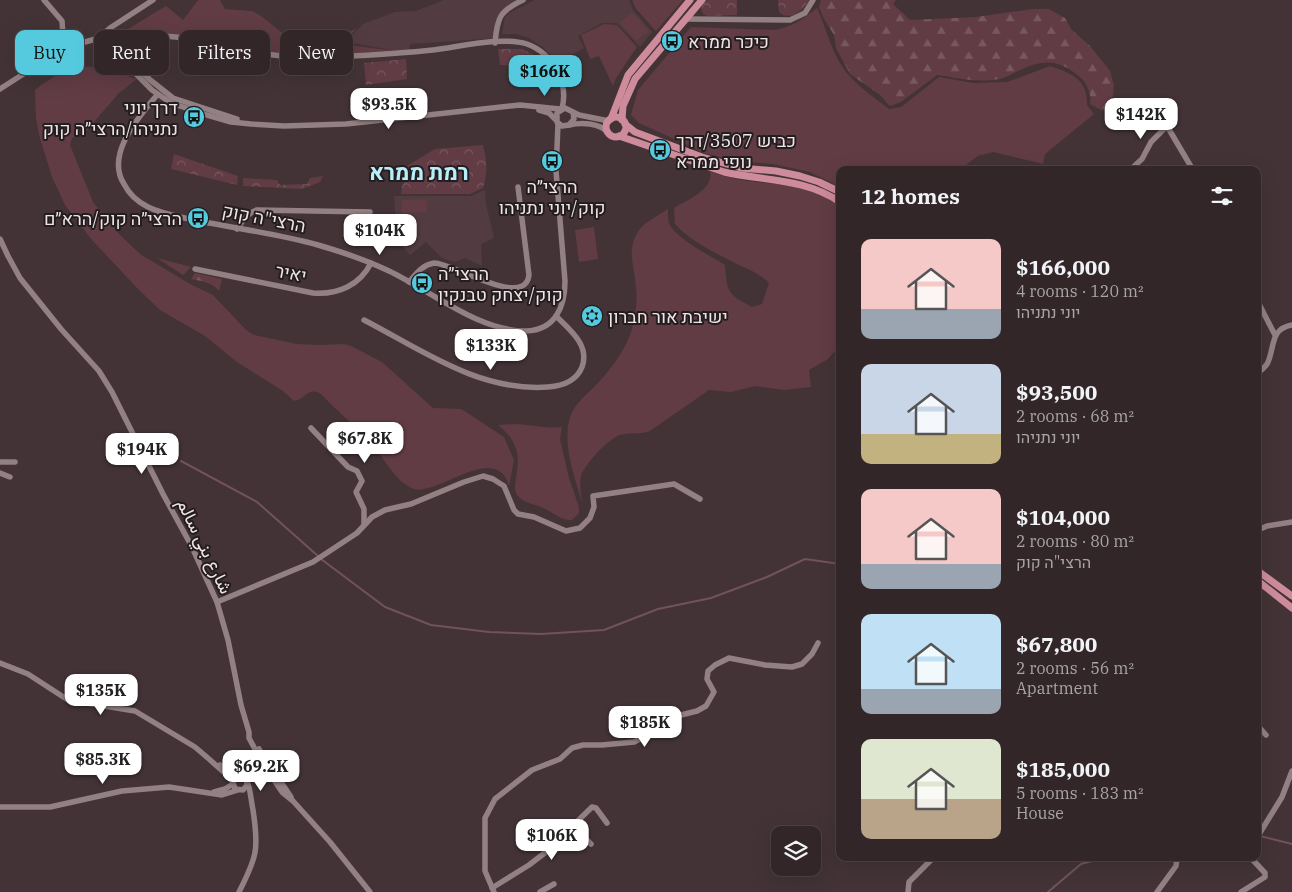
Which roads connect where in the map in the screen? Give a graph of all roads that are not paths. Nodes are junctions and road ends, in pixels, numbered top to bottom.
1 (44, 0) edge
2 (154, 0) edge
3 (523, 0) edge
4 (690, 0) edge
5 (702, 0) edge
6 (813, 0) edge
7 (694, 9) junction
8 (686, 19) junction
9 (703, 20) junction
10 (63, 30) edge
11 (169, 36) edge
12 (84, 42) edge
13 (495, 43) junction
14 (21, 75) edge
15 (139, 75) edge
16 (144, 75) edge
17 (0, 88) edge
18 (157, 95) junction
19 (564, 96) junction
20 (528, 106) junction
21 (561, 109) junction
22 (571, 111) junction
23 (610, 120) junction
24 (557, 122) junction
25 (624, 122) junction
26 (250, 124) junction
27 (568, 126) junction
28 (608, 132) junction
29 (619, 136) junction
30 (557, 146) junction
31 (1134, 166) edge
32 (1191, 166) edge
33 (518, 187) dead end
34 (836, 190) edge
35 (836, 200) edge
36 (370, 212) dead end
37 (237, 229) junction
38 (0, 239) edge
39 (371, 263) junction
40 (195, 270) dead end
41 (409, 282) junction
42 (1261, 308) edge
43 (556, 316) junction
44 (364, 320) dead end
45 (1292, 325) edge
46 (1275, 335) junction
47 (1261, 370) edge
48 (311, 428) dead end
49 (0, 462) edge
50 (15, 462) dead end
51 (0, 473) edge
52 (10, 477) dead end
53 (700, 500) dead end
54 (1292, 522) edge
55 (364, 524) junction
56 (1261, 529) edge
57 (1261, 573) edge
58 (1261, 583) edge
59 (1292, 596) edge
60 (217, 602) junction
61 (1292, 608) edge
62 (818, 643) dead end
63 (0, 663) edge
64 (1261, 729) edge
65 (1266, 735) dead end
66 (210, 759) junction
67 (265, 763) junction
68 (1292, 771) edge
69 (244, 779) junction
70 (233, 783) junction
71 (239, 791) junction
72 (205, 792) junction
73 (252, 806) junction
74 (0, 807) edge
75 (607, 823) dead end
76 (574, 826) junction
77 (1261, 831) edge
78 (591, 844) dead end
79 (930, 861) edge
80 (1177, 861) edge
81 (1255, 861) edge
82 (554, 884) dead end
83 (493, 890) edge
84 (240, 892) edge
85 (370, 892) edge
86 (540, 892) edge
87 (908, 892) edge
88 (1157, 892) edge
89 (1241, 892) edge

1 - 10 street
2 - 12 street
3 - 13 street
4 - 23 main road
5 - 7 main road
6 - 9 street
7 - 8 main road
7 - 9 street
8 - 9 street
8 - 25 main road
11 - 13 street
13 - 19 street
14 - 17 street
15 - 18 street
16 - 26 street
18 - 26 street
18 - 37 street, הרצי"ה קוק
19 - 21 street
19 - 22 street
20 - 21 street
20 - 24 street
20 - 26 street
21 - 22 street
21 - 24 street
22 - 23 street
22 - 27 street
23 - 25 main road
23 - 28 main road
24 - 27 street
24 - 30 street
25 - 29 main road
25 - 34 main road
27 - 28 street
27 - 30 street
28 - 29 main road
29 - 35 main road
30 - 43 street
31 - 32 street
33 - 41 street
36 - 37 street
37 - 39 street, הרצי"ה קוק
38 - 60 street, شارع بني سالم
39 - 40 street, יאיר
39 - 41 street, הרצי"ה קוק
41 - 43 street, הרצי"ה קוק
42 - 46 street
43 - 44 street
45 - 46 street
46 - 47 street
48 - 55 street
49 - 50 street
51 - 52 street
53 - 55 street
54 - 56 street
55 - 60 street
57 - 59 main road
58 - 61 main road
60 - 67 street, شارع بني سالم
62 - 83 street
63 - 66 street
64 - 65 street
66 - 69 street
66 - 70 street
67 - 69 street
67 - 85 street, شارع بني سالم
68 - 77 street
69 - 70 street
69 - 71 street
69 - 73 street
70 - 71 street
70 - 72 street
71 - 72 street
71 - 73 street
72 - 74 street
73 - 84 street
75 - 76 street
76 - 78 street
76 - 83 street
79 - 87 street
80 - 88 street
81 - 89 street
82 - 86 street

